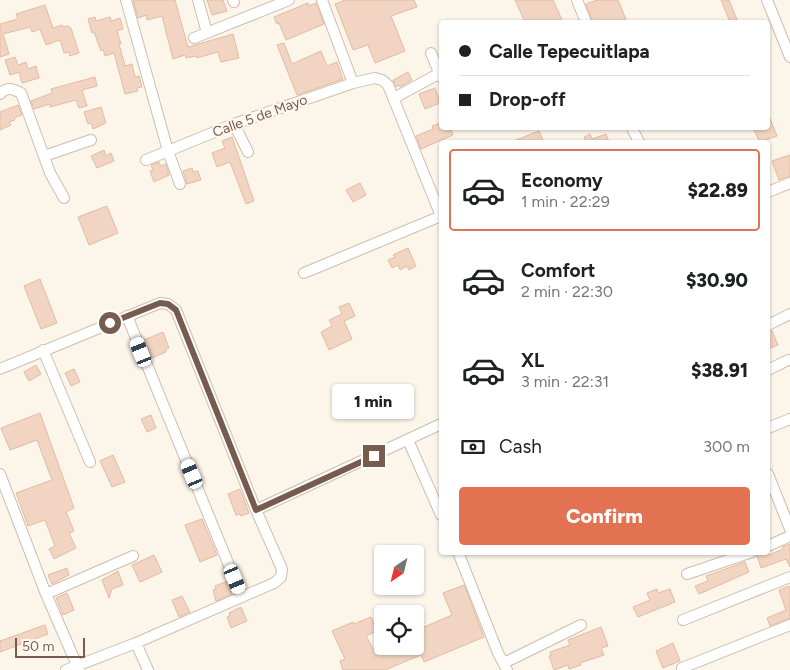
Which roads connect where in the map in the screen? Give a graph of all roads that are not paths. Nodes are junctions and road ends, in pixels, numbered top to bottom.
1 (126, 0) edge
2 (198, 0) edge
3 (289, 0) edge
4 (322, 0) edge
5 (577, 0) edge
6 (767, 0) edge
7 (585, 20) edge
8 (207, 33) junction
9 (194, 38) dead end
10 (431, 53) dead end
11 (790, 57) edge
12 (439, 73) edge
13 (439, 76) edge
14 (353, 83) junction
15 (0, 91) edge
16 (394, 98) junction
17 (234, 124) junction
18 (91, 140) dead end
19 (168, 151) junction
20 (248, 152) dead end
21 (44, 156) junction
22 (146, 160) dead end
23 (790, 183) edge
24 (180, 184) dead end
25 (770, 191) edge
26 (64, 198) dead end
27 (439, 211) edge
28 (439, 217) edge
29 (304, 274) dead end
30 (790, 314) edge
31 (127, 316) junction
32 (770, 324) edge
33 (43, 350) junction
34 (788, 360) dead end
35 (0, 369) edge
36 (770, 369) edge
37 (790, 419) edge
38 (439, 425) edge
39 (770, 427) edge
40 (408, 440) junction
41 (90, 462) dead end
42 (0, 474) edge
43 (770, 479) edge
44 (256, 510) junction
45 (439, 510) edge
46 (790, 529) edge
47 (790, 536) edge
48 (770, 545) edge
49 (459, 555) edge
50 (743, 555) edge
51 (133, 556) dead end
52 (687, 574) dead end
53 (790, 577) edge
54 (46, 594) junction
55 (242, 597) junction
56 (683, 620) dead end
57 (582, 625) dead end
58 (790, 625) edge
59 (136, 643) junction
60 (505, 666) edge
61 (78, 668) edge
62 (682, 668) dead end
63 (66, 670) edge
64 (148, 670) edge

1 - 19 street
2 - 8 street
3 - 8 street
4 - 14 street
5 - 7 street
6 - 11 street
8 - 9 street
10 - 12 street
13 - 16 street
14 - 16 street, Calle 5 de Mayo
14 - 17 street, Calle 5 de Mayo
15 - 21 street
16 - 27 street
17 - 19 street, Calle 5 de Mayo
17 - 20 street
18 - 21 street
19 - 22 street, Calle 5 de Mayo
19 - 24 street
21 - 26 street
23 - 25 street
28 - 29 street
30 - 32 street
31 - 33 street
31 - 44 street
31 - 55 street
33 - 35 street
33 - 41 street
34 - 36 street
37 - 39 street
38 - 40 street
40 - 44 street
40 - 45 street
42 - 54 street
43 - 46 street
44 - 55 street
47 - 48 street
49 - 60 street
50 - 52 street
51 - 54 street
53 - 56 street
54 - 61 street
55 - 59 street
57 - 60 street
58 - 62 street
59 - 61 street
59 - 64 street
61 - 63 street

